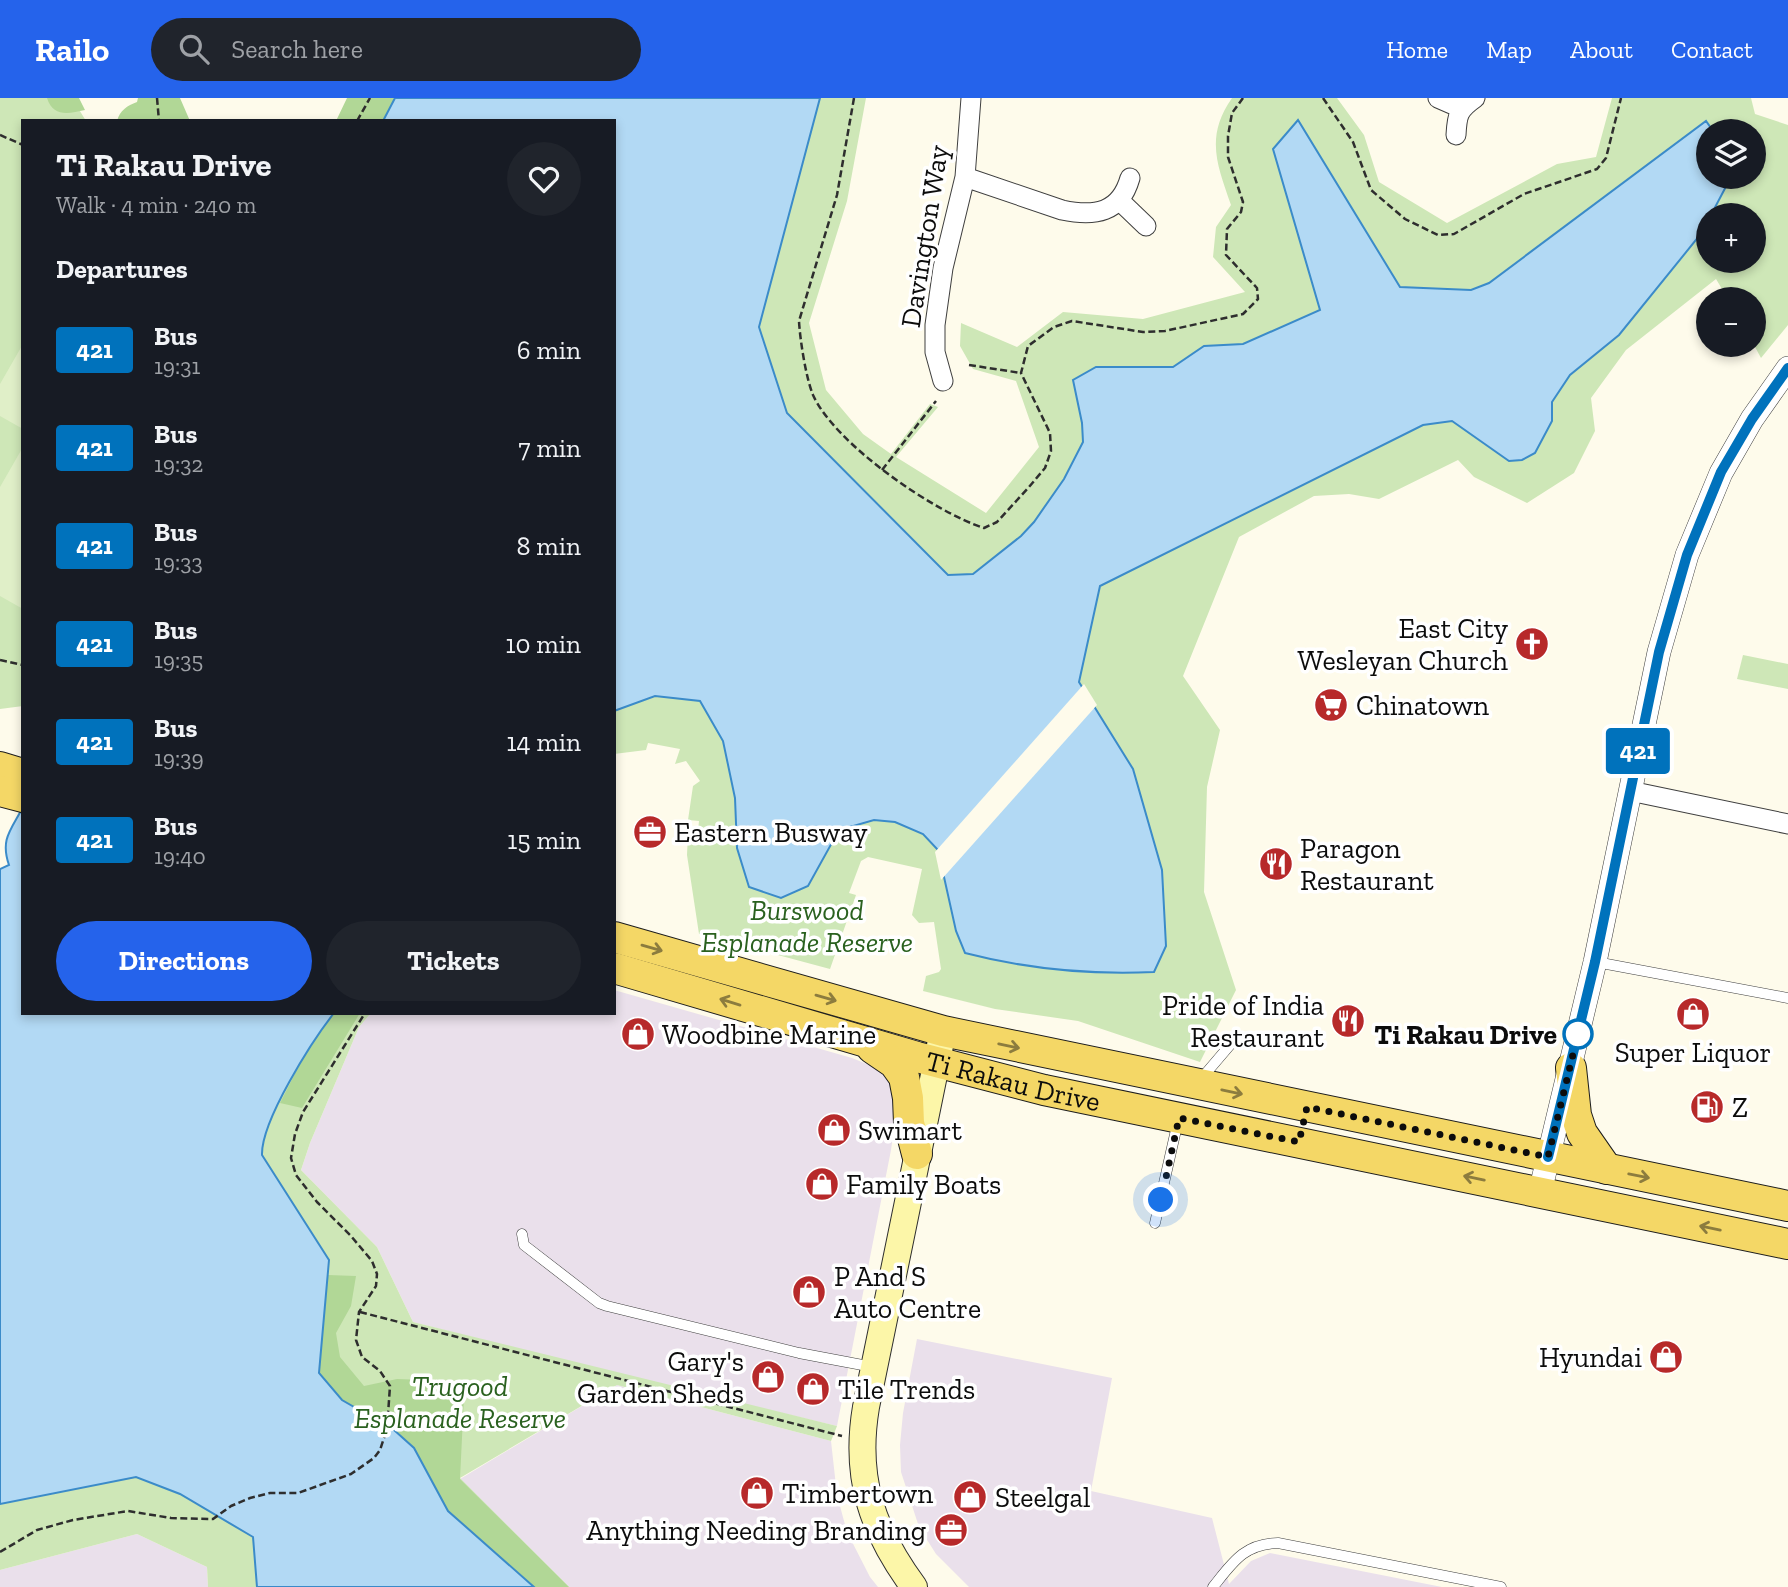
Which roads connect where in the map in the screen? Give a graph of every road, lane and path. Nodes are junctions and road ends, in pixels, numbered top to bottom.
1 (157, 98) edge
2 (370, 98) edge
3 (855, 98) edge
4 (971, 98) edge
5 (1243, 98) edge
6 (1322, 98) edge
7 (1438, 98) edge
8 (1621, 98) edge
9 (1468, 103) edge
10 (159, 119) edge
11 (358, 119) edge
12 (0, 135) edge
13 (1456, 135) dead end
14 (21, 144) edge
15 (965, 177) junction
16 (1130, 178) dead end
17 (1120, 201) junction
18 (1146, 226) dead end
19 (970, 365) dead end
20 (1788, 368) edge
21 (1021, 373) junction
22 (943, 381) dead end
23 (936, 401) dead end
24 (882, 470) junction
25 (0, 660) edge
26 (21, 665) edge
27 (7, 775) edge
28 (1630, 791) junction
29 (21, 794) edge
30 (1788, 824) edge
31 (616, 938) edge
32 (1595, 962) junction
33 (616, 969) edge
34 (1788, 998) edge
35 (364, 1015) edge
36 (943, 1031) junction
37 (863, 1042) junction
38 (1230, 1045) dead end
39 (936, 1063) junction
40 (1571, 1068) junction
41 (1196, 1085) junction
42 (1179, 1118) junction
43 (1303, 1125) junction
44 (917, 1154) junction
45 (1548, 1157) junction
46 (1607, 1170) junction
47 (1541, 1192) junction
48 (1788, 1206) edge
49 (1155, 1223) dead end
50 (522, 1234) dead end
51 (1788, 1244) edge
52 (359, 1312) junction
53 (874, 1367) junction
54 (845, 1436) dead end
55 (0, 1552) edge
56 (914, 1587) edge
57 (1213, 1587) edge
58 (1502, 1587) edge

1 - 10 path
2 - 11 path
3 - 24 path
4 - 15 street, Davington Way
5 - 21 path
6 - 8 path
7 - 9 street
9 - 13 street
12 - 14 path
15 - 17 street
15 - 22 street, Davington Way
16 - 17 street
17 - 18 street
19 - 21 path
20 - 28 street
21 - 24 path
23 - 24 path
25 - 26 path
27 - 29 main road
28 - 30 street
28 - 32 street
31 -> 36 main road, Ti Rakau Drive
32 - 34 lane
32 - 40 street
37 -> 33 main road, Ti Rakau Drive
35 - 52 path
36 - 39 main road
36 -> 41 main road, Ti Rakau Drive
37 - 39 main road, Ti Rakau Drive
37 - 44 main road
38 - 41 lane
39 - 42 main road, Ti Rakau Drive
39 - 44 main road
40 - 45 street
40 - 46 main road
41 -> 43 main road, Ti Rakau Drive
42 - 43 main road, Ti Rakau Drive
42 - 49 lane
43 - 45 main road, Ti Rakau Drive
47 -> 43 main road, Ti Rakau Drive
44 - 53 main road
45 - 46 main road, Ti Rakau Drive
45 - 47 street
46 -> 48 main road, Ti Rakau Drive
51 -> 47 main road, Ti Rakau Drive
50 - 53 lane
52 - 54 path
52 - 55 path
53 - 56 main road
57 - 58 lane

